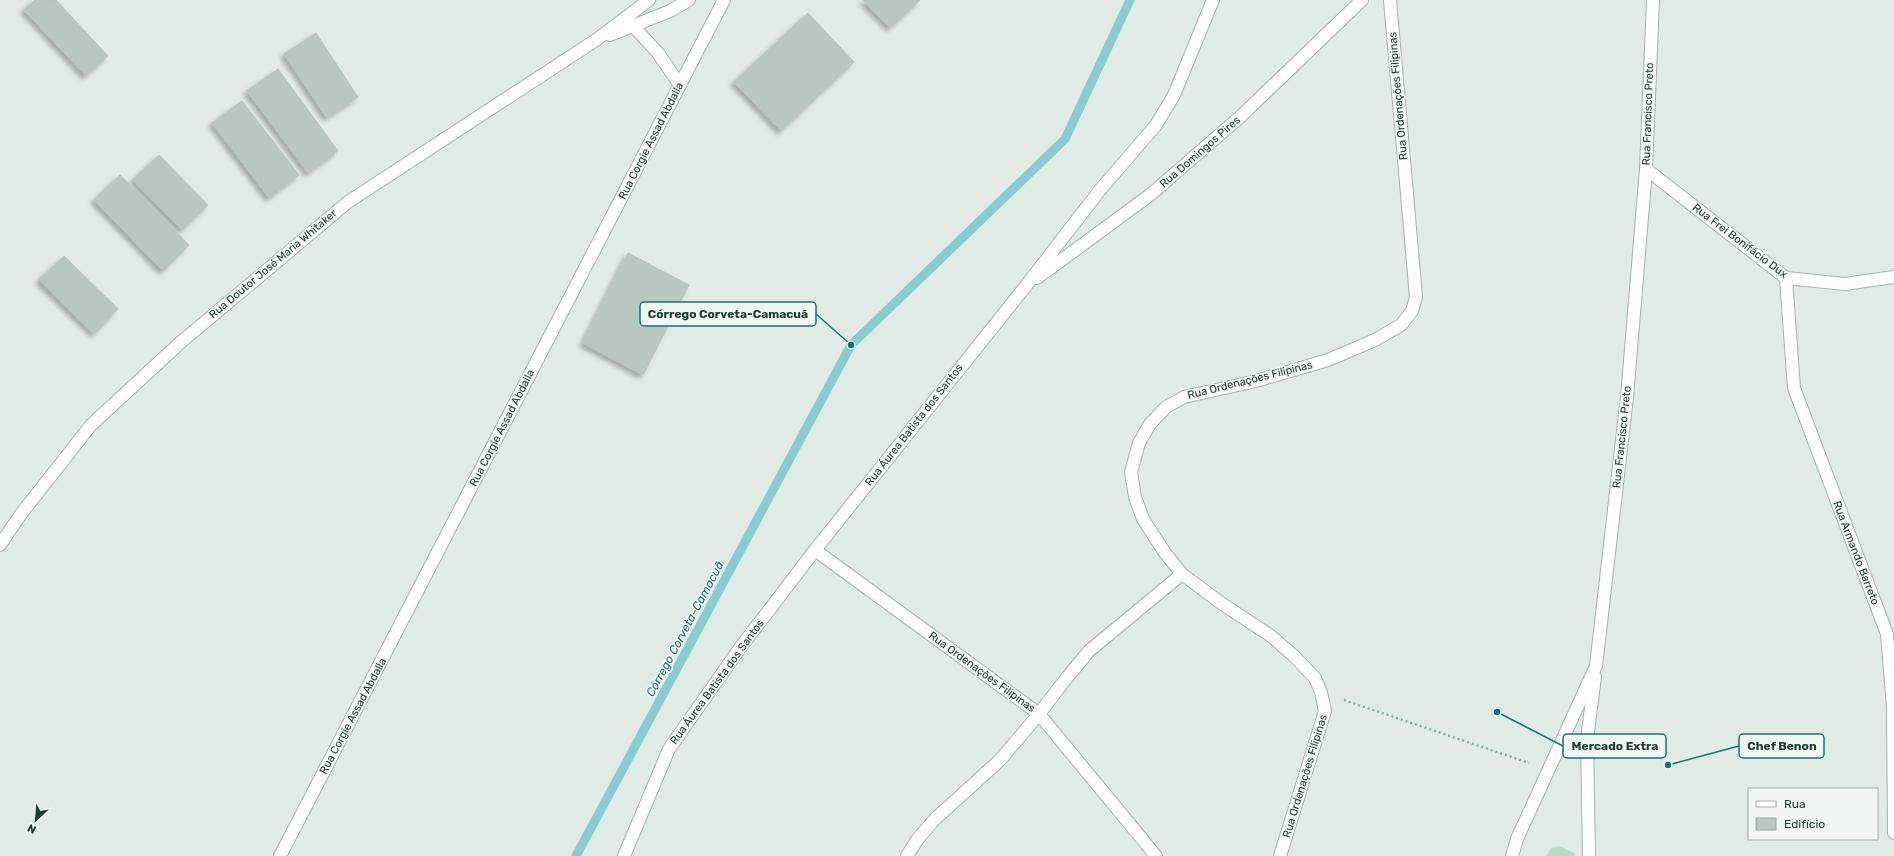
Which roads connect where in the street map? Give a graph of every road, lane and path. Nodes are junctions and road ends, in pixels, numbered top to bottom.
1 (649, 0) edge
2 (689, 0) edge
3 (724, 0) edge
4 (1214, 0) edge
5 (1362, 0) edge
6 (1390, 0) edge
7 (1653, 0) edge
8 (633, 26) junction
9 (596, 40) junction
10 (680, 85) junction
11 (1646, 169) junction
12 (1894, 277) edge
13 (1786, 278) junction
14 (1025, 287) junction
15 (0, 545) edge
16 (815, 550) junction
17 (1182, 574) junction
18 (1596, 666) junction
19 (1321, 692) junction
20 (1039, 714) junction
21 (1548, 770) junction
22 (1894, 833) edge
23 (280, 856) edge
24 (624, 856) edge
25 (907, 856) edge
26 (1156, 856) edge
27 (1280, 856) edge
28 (1512, 856) edge
29 (1589, 856) edge

1 - 9 street, Rua Doutor José Maria Whitaker
2 - 8 street, Rua Doutor José Maria Whitaker
3 - 10 street, Rua Corgie Assad Abdalla
4 - 14 street, Rua Áurea Batista dos Santos
5 - 14 street, Rua Domingos Pires
6 - 17 street, Rua Ordenações Filipinas
7 - 11 street, Rua Francisco Preto
8 - 9 street, Rua Doutor José Maria Whitaker
8 - 10 street
9 - 15 street, Rua Doutor José Maria Whitaker
10 - 23 street, Rua Corgie Assad Abdalla
11 - 13 street, Rua Frei Bonifácio Dux
11 - 18 street, Rua Francisco Preto
12 - 13 street, Rua Frei Bonifácio Dux
13 - 22 street, Rua Armando Barreto
14 - 16 street, Rua Áurea Batista dos Santos
16 - 20 street, Rua Ordenações Filipinas
16 - 24 street, Rua Áurea Batista dos Santos
17 - 19 street, Rua Ordenações Filipinas
17 - 20 street
18 - 21 street, Rua Francisco Preto
18 - 29 street
19 - 21 path
19 - 27 street, Rua Ordenações Filipinas
20 - 25 street
20 - 26 street, Rua Ordenações Filipinas
21 - 28 street, Rua Francisco Preto

